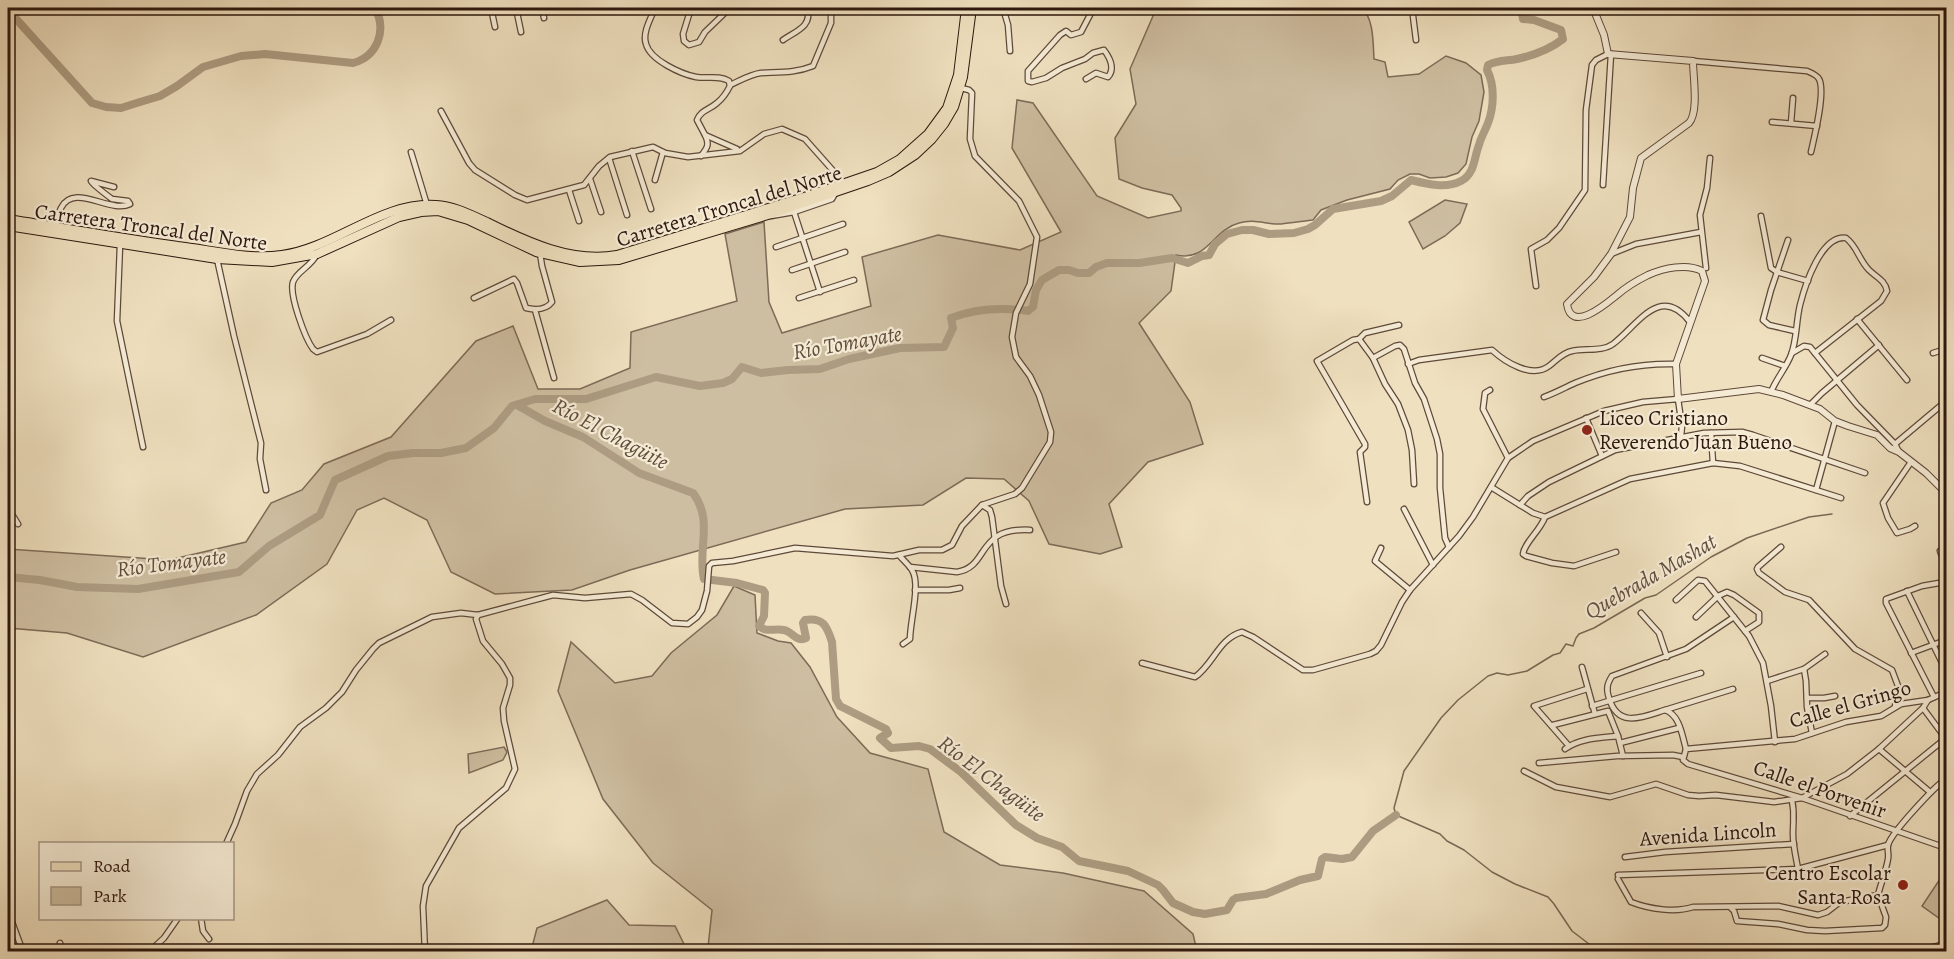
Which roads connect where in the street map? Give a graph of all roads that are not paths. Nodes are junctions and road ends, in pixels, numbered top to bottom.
1 (491, 8) edge
2 (516, 8) edge
3 (542, 8) edge
4 (655, 8) edge
5 (692, 8) edge
6 (730, 8) edge
7 (807, 8) edge
8 (831, 8) edge
9 (966, 8) edge
10 (972, 8) edge
11 (1003, 8) edge
12 (1091, 8) edge
13 (1412, 8) edge
14 (1593, 8) edge
15 (544, 18) dead end
16 (495, 27) dead end
17 (521, 32) dead end
18 (783, 40) dead end
19 (1416, 40) dead end
20 (1010, 51) dead end
21 (1610, 54) junction
22 (963, 55) junction
23 (1693, 61) junction
24 (961, 76) junction
25 (1086, 79) dead end
26 (730, 85) junction
27 (961, 88) junction
28 (1793, 98) dead end
29 (441, 111) dead end
30 (1772, 122) dead end
31 (1791, 123) junction
32 (1817, 126) junction
33 (705, 135) junction
34 (632, 151) junction
35 (740, 151) junction
36 (411, 152) dead end
37 (663, 152) junction
38 (1811, 152) dead end
39 (701, 156) junction
40 (609, 158) junction
41 (1710, 158) dead end
42 (590, 179) junction
43 (655, 180) dead end
44 (844, 183) junction
45 (1603, 185) dead end
46 (114, 187) dead end
47 (569, 190) junction
48 (836, 192) junction
49 (427, 205) junction
50 (651, 209) dead end
51 (601, 212) dead end
52 (794, 212) junction
53 (627, 215) dead end
54 (768, 215) junction
55 (1761, 216) dead end
56 (8, 219) edge
57 (579, 221) dead end
58 (843, 224) dead end
59 (8, 226) edge
60 (56, 227) junction
61 (489, 227) junction
62 (1701, 232) junction
63 (803, 237) junction
64 (1788, 240) dead end
65 (120, 245) junction
66 (776, 247) dead end
67 (539, 250) junction
68 (845, 252) dead end
69 (317, 254) junction
70 (1611, 254) junction
71 (217, 259) junction
72 (812, 264) junction
73 (1706, 268) dead end
74 (792, 270) dead end
75 (1777, 272) junction
76 (854, 280) dead end
77 (1808, 281) junction
78 (1536, 286) dead end
79 (820, 292) junction
80 (474, 298) dead end
81 (799, 298) dead end
82 (535, 310) junction
83 (1857, 319) junction
84 (391, 320) dead end
85 (1690, 322) junction
86 (1400, 325) dead end
87 (1795, 331) junction
88 (1359, 339) junction
89 (1880, 345) junction
90 (1947, 349) edge
91 (1792, 353) junction
92 (1815, 353) junction
93 (1933, 353) dead end
94 (1373, 358) junction
95 (1762, 358) dead end
96 (1408, 364) junction
97 (1676, 364) junction
98 (1785, 366) junction
99 (554, 378) dead end
100 (1907, 380) dead end
101 (1838, 381) junction
102 (1490, 390) dead end
103 (1771, 392) junction
104 (1544, 397) dead end
105 (1678, 399) junction
106 (1945, 402) dead end
107 (1810, 405) junction
108 (1586, 418) junction
109 (1835, 421) junction
110 (1711, 433) junction
111 (1681, 436) junction
112 (1895, 444) junction
113 (143, 447) dead end
114 (1899, 452) junction
115 (1602, 456) junction
116 (1508, 458) junction
117 (1823, 458) junction
118 (1911, 462) junction
119 (1713, 463) junction
120 (1865, 473) dead end
121 (1414, 484) dead end
122 (1491, 487) junction
123 (266, 490) dead end
124 (1816, 490) junction
125 (1947, 493) edge
126 (1841, 498) dead end
127 (1367, 502) dead end
128 (982, 505) junction
129 (1520, 506) junction
130 (8, 508) edge
131 (1404, 509) dead end
132 (1545, 517) junction
133 (18, 524) dead end
134 (1915, 526) dead end
135 (1030, 530) dead end
136 (995, 536) junction
137 (1449, 547) junction
138 (1781, 547) dead end
139 (1381, 548) dead end
140 (1947, 548) edge
141 (1616, 552) dead end
142 (899, 555) junction
143 (1432, 565) junction
144 (910, 567) junction
145 (1947, 567) edge
146 (1938, 583) dead end
147 (960, 588) dead end
148 (915, 590) junction
149 (1410, 590) junction
150 (1907, 591) junction
151 (1718, 596) junction
152 (1676, 600) dead end
153 (1006, 604) dead end
154 (1641, 613) dead end
155 (478, 615) junction
156 (1696, 617) dead end
157 (1734, 617) junction
158 (1745, 631) junction
159 (1947, 640) edge
160 (903, 644) dead end
161 (1934, 644) junction
162 (1911, 652) junction
163 (1825, 654) dead end
164 (1667, 657) junction
165 (1142, 663) dead end
166 (1582, 667) dead end
167 (1804, 669) junction
168 (1947, 671) edge
169 (1701, 673) dead end
170 (1767, 681) junction
171 (1587, 689) junction
172 (1733, 689) dead end
173 (1947, 692) edge
174 (1835, 696) dead end
175 (1934, 697) junction
176 (1807, 698) junction
177 (1928, 700) junction
178 (1610, 701) junction
179 (1592, 706) junction
180 (1895, 707) junction
181 (1923, 708) junction
182 (1665, 710) junction
183 (1595, 714) junction
184 (1553, 725) junction
185 (1679, 728) junction
186 (1812, 733) junction
187 (1618, 736) junction
188 (1946, 738) edge
189 (1775, 742) junction
190 (1620, 743) junction
191 (1686, 749) junction
192 (1879, 749) junction
193 (1623, 756) junction
194 (1683, 759) junction
195 (1539, 763) dead end
196 (1524, 771) dead end
197 (1906, 773) junction
198 (1947, 779) edge
199 (1930, 792) junction
200 (1802, 798) junction
201 (1792, 800) junction
202 (1850, 816) junction
203 (1896, 832) junction
204 (227, 842) edge
205 (1794, 844) junction
206 (1888, 845) junction
207 (1946, 848) edge
208 (1625, 857) dead end
209 (1798, 868) junction
210 (1878, 895) junction
211 (1731, 908) junction
212 (8, 911) edge
213 (177, 920) edge
214 (201, 920) edge
215 (209, 939) dead end
216 (1947, 943) edge
217 (60, 944) dead end
218 (23, 951) edge
219 (63, 951) edge
220 (149, 951) edge
221 (425, 951) edge
222 (1698, 951) edge
223 (1712, 951) edge
224 (1906, 951) edge

1 - 16 street
2 - 17 street
3 - 15 street
4 - 26 street
5 - 6 street
7 - 18 street
8 - 26 street
9 - 22 main road, Carretera Troncal del Norte
10 - 22 main road, Carretera Troncal del Norte
11 - 20 street
12 - 25 street
13 - 19 street
14 - 21 street
21 - 23 street
21 - 45 street
21 - 78 street
22 - 24 main road, Carretera Troncal del Norte
23 - 32 street
23 - 70 street
24 - 27 main road, Carretera Troncal del Norte
24 - 44 main road, Carretera Troncal del Norte
26 - 33 street
27 - 48 main road, Carretera Troncal del Norte
27 - 128 street
28 - 31 street
29 - 47 street
30 - 31 street
31 - 32 street
32 - 38 street
33 - 35 street
33 - 39 street
34 - 37 street
34 - 40 street
34 - 50 street
35 - 39 street
35 - 44 street
36 - 49 street
37 - 39 street
37 - 43 street
40 - 42 street
40 - 53 street
41 - 62 street
42 - 47 street
42 - 51 street
44 - 67 main road, Carretera Troncal del Norte
46 - 60 street
47 - 57 street
48 - 52 street
48 - 54 main road, Carretera Troncal del Norte
49 - 60 main road, Carretera Troncal del Norte
49 - 61 main road, Carretera Troncal del Norte
52 - 54 street
52 - 63 street
54 - 67 main road, Carretera Troncal del Norte
55 - 75 street
56 - 60 main road, Carretera Troncal del Norte
58 - 63 street
59 - 65 main road, Carretera Troncal del Norte
61 - 67 main road, Carretera Troncal del Norte
61 - 69 main road, Carretera Troncal del Norte
62 - 70 street
62 - 73 street
63 - 66 street
63 - 72 street
64 - 75 street
65 - 71 main road, Carretera Troncal del Norte
65 - 113 street
67 - 82 street
68 - 72 street
69 - 71 main road, Carretera Troncal del Norte
69 - 84 street
70 - 85 street
71 - 123 street
72 - 74 street
72 - 79 street
75 - 77 street
75 - 87 street
76 - 79 street
77 - 83 street
77 - 87 street
79 - 81 street
80 - 82 street
82 - 99 street
83 - 89 street
83 - 92 street
85 - 96 street
85 - 97 street
86 - 88 street
87 - 91 street
88 - 94 street
88 - 127 street
89 - 100 street
89 - 101 street
90 - 93 street
91 - 92 street
91 - 98 street
92 - 101 street
94 - 96 street
94 - 121 street
95 - 98 street
96 - 137 street
97 - 104 street
97 - 105 street
98 - 103 street
101 - 107 street
101 - 112 street
102 - 116 street
103 - 105 street
103 - 107 street
105 - 108 street
105 - 111 street
106 - 112 street
107 - 109 street
108 - 115 street
108 - 116 street
109 - 114 street
109 - 117 street
110 - 111 street
110 - 117 street
110 - 119 street
111 - 115 street
112 - 114 street
114 - 118 street
115 - 129 street
116 - 122 street
117 - 120 street
117 - 124 street
118 - 125 street
118 - 134 street
119 - 124 street
119 - 132 street
122 - 129 street
122 - 137 street
124 - 126 street
128 - 136 street
128 - 142 street
129 - 132 street
130 - 133 street
131 - 143 street
132 - 141 street
135 - 136 street
136 - 144 street
136 - 153 street
137 - 143 street
138 - 180 street
139 - 149 street
140 - 145 street
142 - 144 street
142 - 155 street
143 - 149 street
144 - 148 street
146 - 150 street
147 - 148 street
148 - 160 street
149 - 165 street
150 - 161 street
150 - 162 street
151 - 152 street
151 - 156 street
151 - 157 street
151 - 158 street
154 - 164 street
155 - 204 street
155 - 221 street
157 - 158 street
157 - 164 street
158 - 170 street
159 - 161 street
161 - 162 street
161 - 168 street
162 - 175 street
163 - 167 street
164 - 178 street
166 - 171 street
167 - 170 street
167 - 176 street
169 - 178 street
170 - 189 street
171 - 179 street
171 - 184 street
172 - 182 street
173 - 175 street, Calle el Gringo
174 - 176 street
175 - 177 street, Calle el Gringo
176 - 186 street
177 - 180 street, Calle el Gringo
177 - 181 street
178 - 179 street
178 - 182 street
179 - 183 street
180 - 186 street, Calle el Gringo
181 - 188 street
181 - 192 street
182 - 185 street
183 - 184 street
183 - 187 street
184 - 187 street
185 - 190 street
185 - 191 street
186 - 189 street, Calle el Gringo
187 - 190 street
188 - 197 street
189 - 191 street, Calle el Gringo
190 - 193 street
191 - 194 street
192 - 197 street
192 - 200 street
193 - 194 street, Calle el Porvenir
193 - 195 street, Calle el Porvenir
194 - 200 street, Calle el Porvenir
196 - 201 street
197 - 199 street
197 - 202 street
198 - 199 street
199 - 203 street
200 - 201 street
200 - 202 street, Calle el Porvenir
201 - 205 street
202 - 203 street, Calle el Porvenir
203 - 206 street
203 - 207 street, Calle el Porvenir
205 - 208 street, Avenida Lincoln
205 - 209 street
206 - 209 street
206 - 210 street
209 - 211 street
210 - 211 street
210 - 211 street
212 - 218 street
213 - 220 street
214 - 215 street
216 - 224 street
217 - 219 street
222 - 223 street

